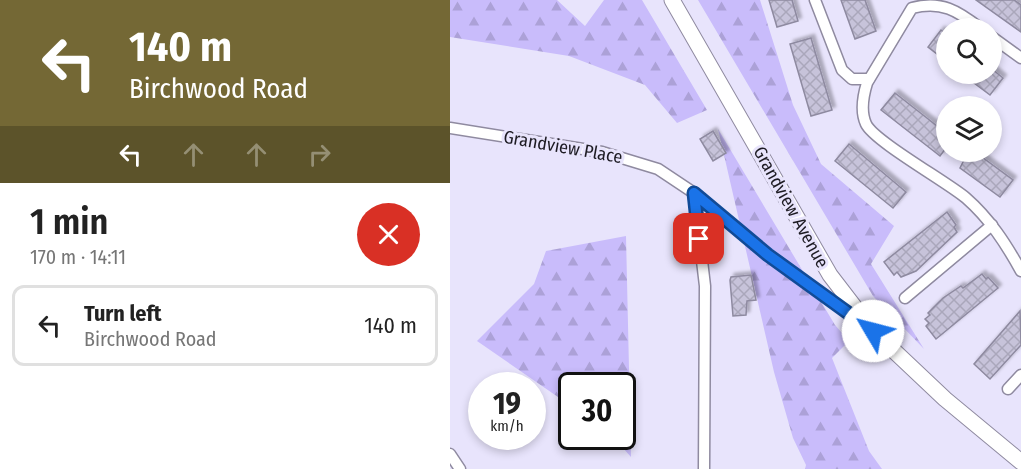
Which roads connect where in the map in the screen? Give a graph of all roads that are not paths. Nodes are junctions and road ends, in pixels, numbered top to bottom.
1 (672, 0) edge
2 (815, 0) edge
3 (929, 1) edge
4 (966, 18) edge
5 (1002, 44) edge
6 (1021, 58) edge
7 (869, 79) junction
8 (450, 128) edge
9 (694, 193) junction
10 (992, 225) junction
11 (1021, 272) edge
12 (905, 298) dead end
13 (873, 331) junction
14 (1021, 375) edge
15 (1008, 389) dead end
16 (450, 454) edge
17 (1021, 462) edge
18 (460, 469) edge
19 (704, 469) edge

1 - 13 main road, Grandview Avenue
2 - 7 street
3 - 4 street
3 - 7 street
5 - 6 street
7 - 10 street
8 - 9 street, Grandview Place
9 - 13 street, Grandview Place
9 - 19 street
10 - 11 street
10 - 12 street
13 - 17 main road, Grandview Avenue
14 - 15 street
16 - 18 street

